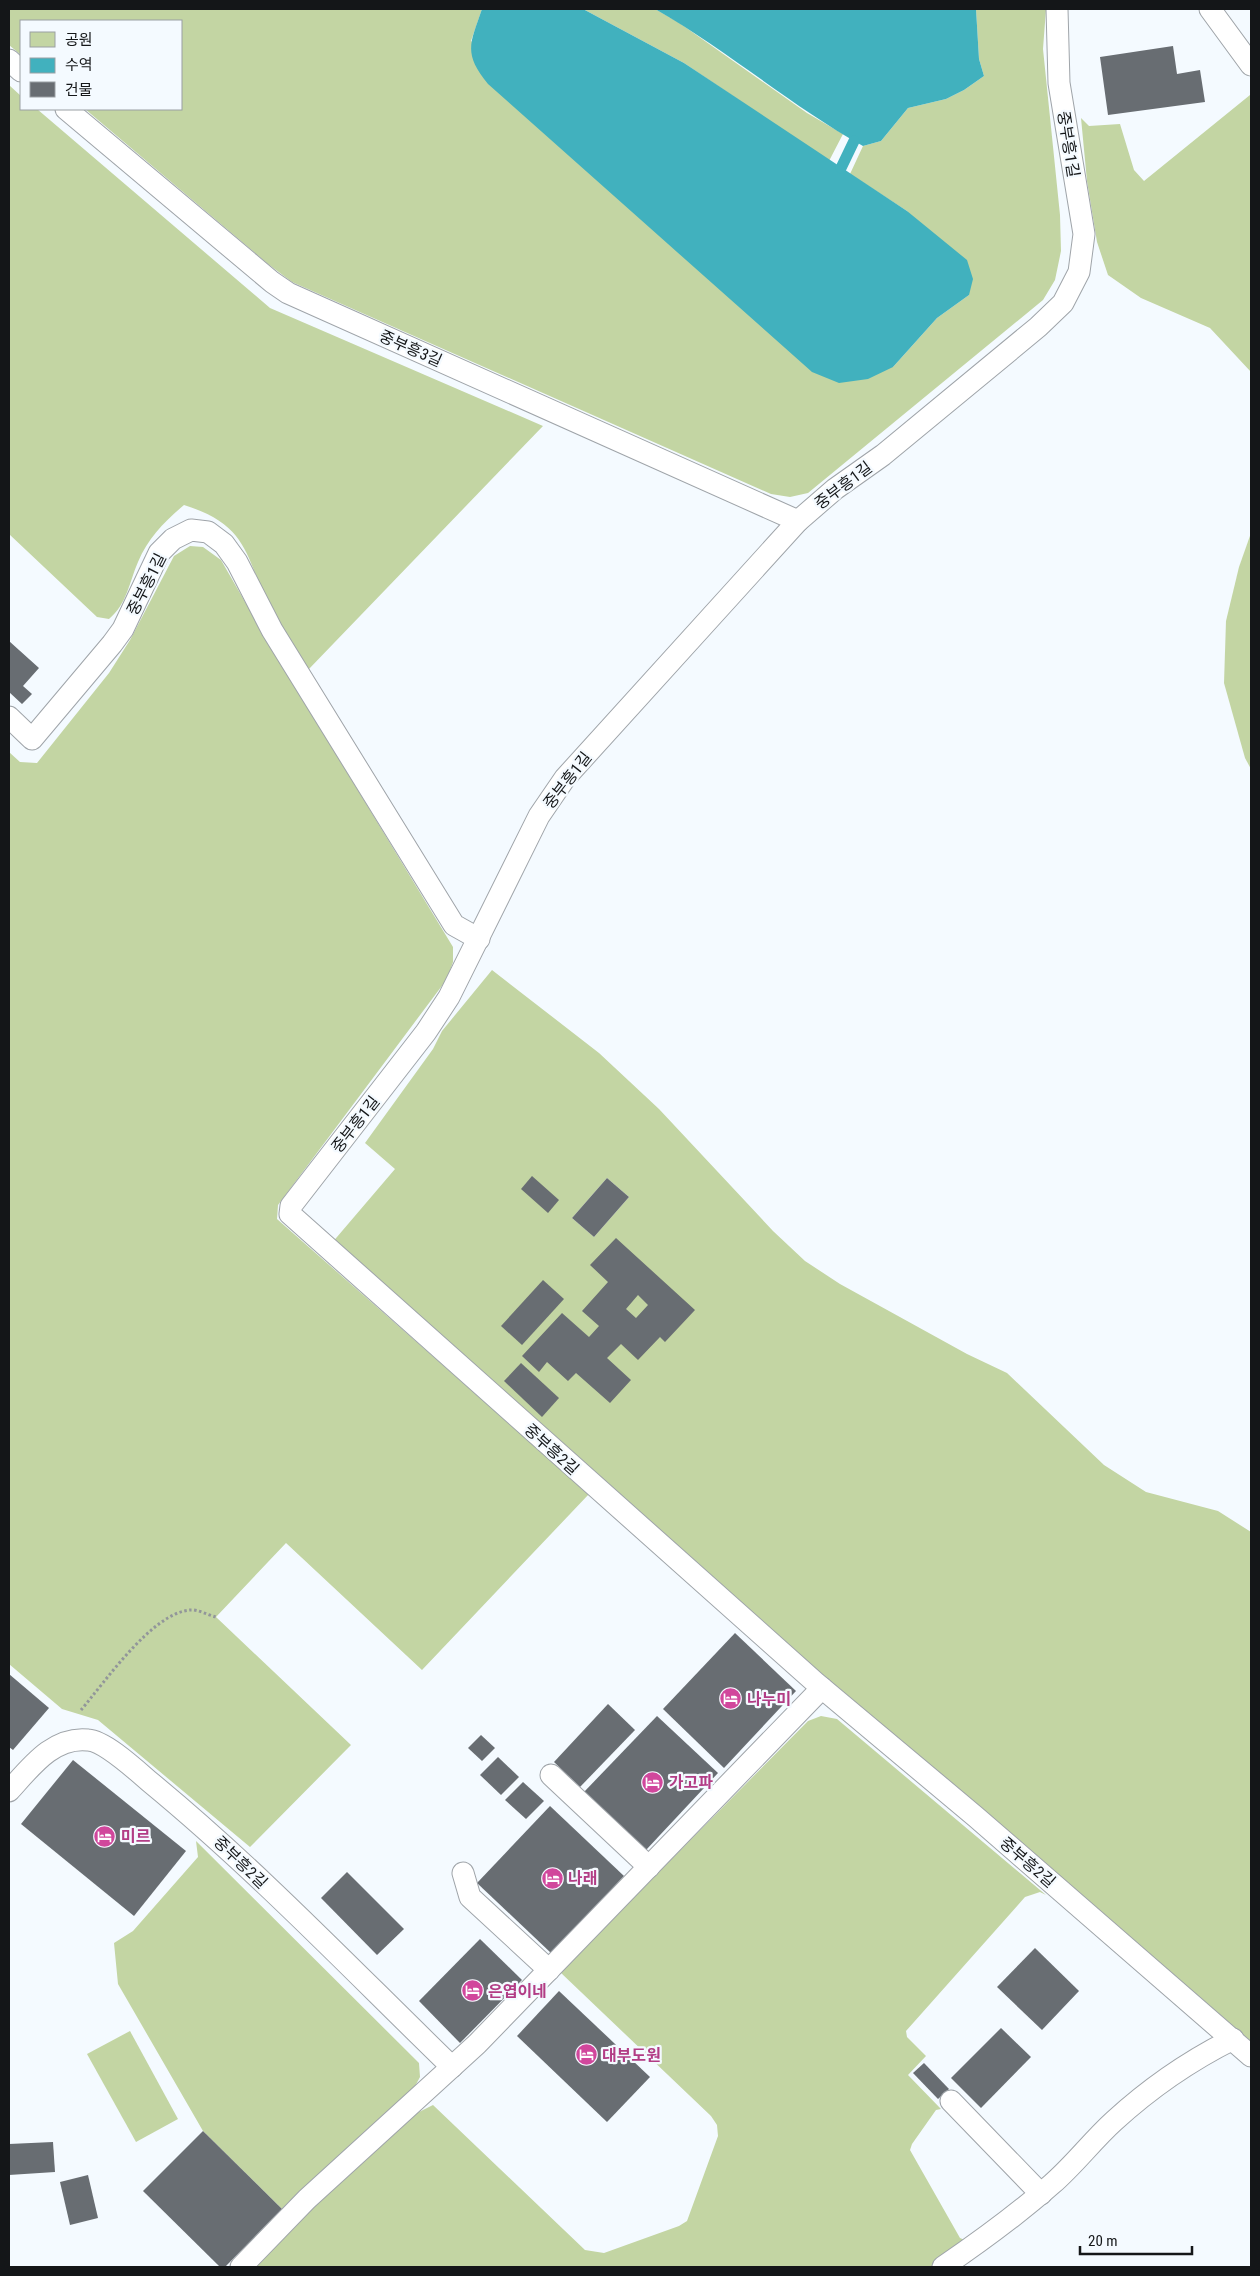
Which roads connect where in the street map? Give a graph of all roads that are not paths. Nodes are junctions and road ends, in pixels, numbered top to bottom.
1 (1057, 9) edge
2 (1210, 9) edge
3 (9, 60) edge
4 (1251, 65) edge
5 (20, 70) edge
6 (67, 110) edge
7 (798, 521) junction
8 (9, 717) edge
9 (480, 939) junction
10 (291, 1206) joint
11 (822, 1688) junction
12 (551, 1775) dead end
13 (9, 1791) edge
14 (649, 1867) junction
15 (463, 1872) dead end
16 (549, 1970) junction
17 (1232, 2040) junction
18 (1251, 2056) edge
19 (452, 2067) junction
20 (951, 2101) dead end
21 (1041, 2194) junction
22 (241, 2267) edge
23 (943, 2267) edge

1 - 7 lane, 중부흥1길
2 - 4 lane
3 - 5 lane
6 - 7 lane, 중부흥3길
7 - 9 lane, 중부흥1길
8 - 9 lane, 중부흥1길
9 - 10 lane, 중부흥1길
10 - 11 lane, 중부흥2길
11 - 14 lane
11 - 17 lane, 중부흥2길
12 - 14 lane
13 - 19 lane, 중부흥2길
14 - 16 lane
15 - 16 lane
16 - 19 lane
17 - 18 lane, 중부흥2길
17 - 21 lane
19 - 22 lane
20 - 21 lane
21 - 23 lane

